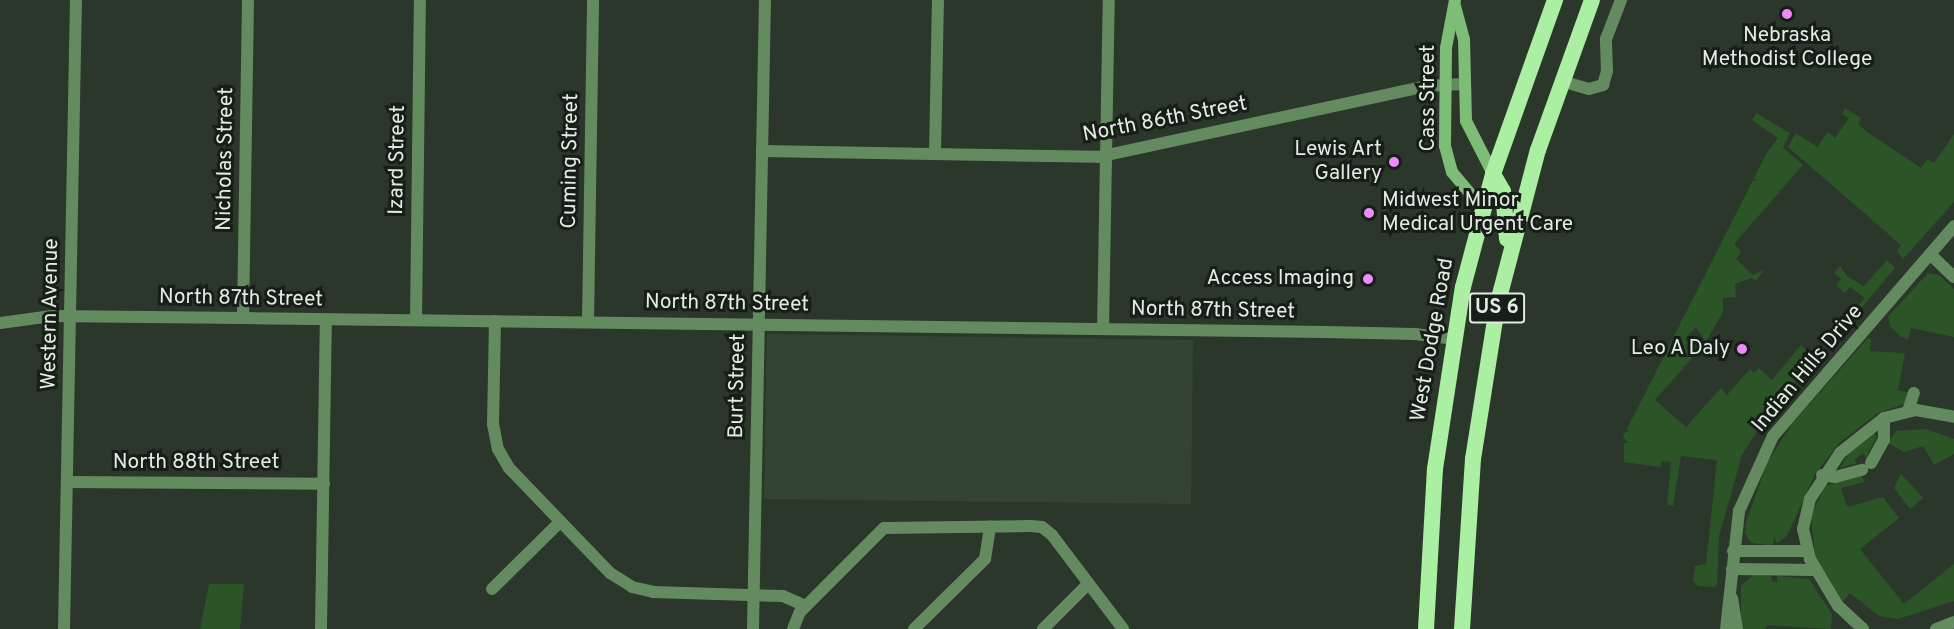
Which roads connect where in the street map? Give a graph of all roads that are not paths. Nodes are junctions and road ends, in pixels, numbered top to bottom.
1 (76, 0) edge
2 (248, 0) edge
3 (420, 0) edge
4 (593, 0) edge
5 (765, 0) edge
6 (938, 0) edge
7 (1109, 0) edge
8 (1555, 0) edge
9 (1592, 0) edge
10 (1621, 0) edge
11 (1455, 3) edge
12 (1561, 81) junction
13 (1445, 84) junction
14 (1463, 84) junction
15 (762, 151) junction
16 (935, 154) junction
17 (1107, 156) junction
18 (1493, 174) junction
19 (1481, 217) junction
20 (1954, 226) edge
21 (1930, 254) junction
22 (1508, 259) junction
23 (1954, 277) edge
24 (70, 316) junction
25 (243, 318) junction
26 (326, 320) junction
27 (416, 320) junction
28 (495, 321) junction
29 (588, 322) junction
30 (0, 323) edge
31 (758, 324) junction
32 (1103, 329) junction
33 (1454, 339) junction
34 (1914, 393) dead end
35 (1908, 411) junction
36 (1954, 417) edge
37 (1884, 418) junction
38 (1822, 475) junction
39 (67, 482) junction
40 (324, 484) junction
41 (560, 522) junction
42 (990, 526) junction
43 (1733, 550) junction
44 (1807, 551) junction
45 (1732, 569) junction
46 (1815, 570) junction
47 (1088, 584) junction
48 (492, 589) dead end
49 (1731, 594) junction
50 (754, 595) junction
51 (805, 606) junction
52 (1846, 615) junction
53 (1954, 622) edge
54 (64, 629) edge
55 (321, 629) edge
56 (753, 629) edge
57 (793, 629) edge
58 (914, 629) edge
59 (1043, 629) edge
60 (1123, 629) edge
61 (1426, 629) edge
62 (1462, 629) edge
63 (1726, 629) edge
64 (1737, 629) edge
65 (1843, 629) edge
66 (1863, 629) edge
67 (1936, 629) edge

1 - 24 street, Western Avenue
2 - 25 street, Nicholas Street
3 - 27 street, Izard Street
4 - 29 street, Cuming Street
5 - 15 street, Burt Street
6 - 16 street
7 - 17 street
8 - 18 highway, West Dodge Road / US 6
9 - 12 highway, US 6
10 - 12 street
11 - 13 main road, Cass Street
11 - 14 main road, Cass Street
12 - 22 highway, US 6
13 - 14 street, North 86th Street
13 - 17 street, North 86th Street
13 - 19 main road, Cass Street
14 - 18 main road, Cass Street
15 - 16 street, North 86th Street
15 - 31 street, Burt Street
16 - 17 street, North 86th Street
17 - 32 street
18 - 19 highway, West Dodge Road / US 6
18 - 22 highway
19 - 33 highway, West Dodge Road / US 6
20 - 21 street, Indian Hills Drive
21 - 23 street
21 - 43 street, Indian Hills Drive
22 - 62 highway, US 6
24 - 25 street, North 87th Street
24 - 30 street, North 87th Street
24 - 39 street, Western Avenue
25 - 26 street, North 87th Street
26 - 27 street, North 87th Street
26 - 40 street
27 - 28 street, North 87th Street
28 - 29 street, North 87th Street
28 - 41 street
29 - 31 street, North 87th Street
31 - 32 street, North 87th Street
31 - 50 street, Burt Street
32 - 33 street, North 87th Street
33 - 61 highway, West Dodge Road / US 6
34 - 35 street
35 - 36 street
35 - 37 street
37 - 38 street
37 - 38 street
38 - 44 street
39 - 40 street, North 88th Street
39 - 54 street, Western Avenue
40 - 55 street
41 - 48 street
41 - 50 street
42 - 47 street
42 - 51 street
42 - 58 street
43 - 44 street
43 - 45 street, Indian Hills Drive
44 - 46 street
45 - 46 street
45 - 49 street, Indian Hills Drive
46 - 52 street
47 - 59 street
47 - 60 street
49 - 63 street, Indian Hills Drive
49 - 64 street, Indian Hills Drive
50 - 51 street
50 - 56 street, Burt Street
51 - 57 street
52 - 65 street
52 - 66 street
53 - 67 street

